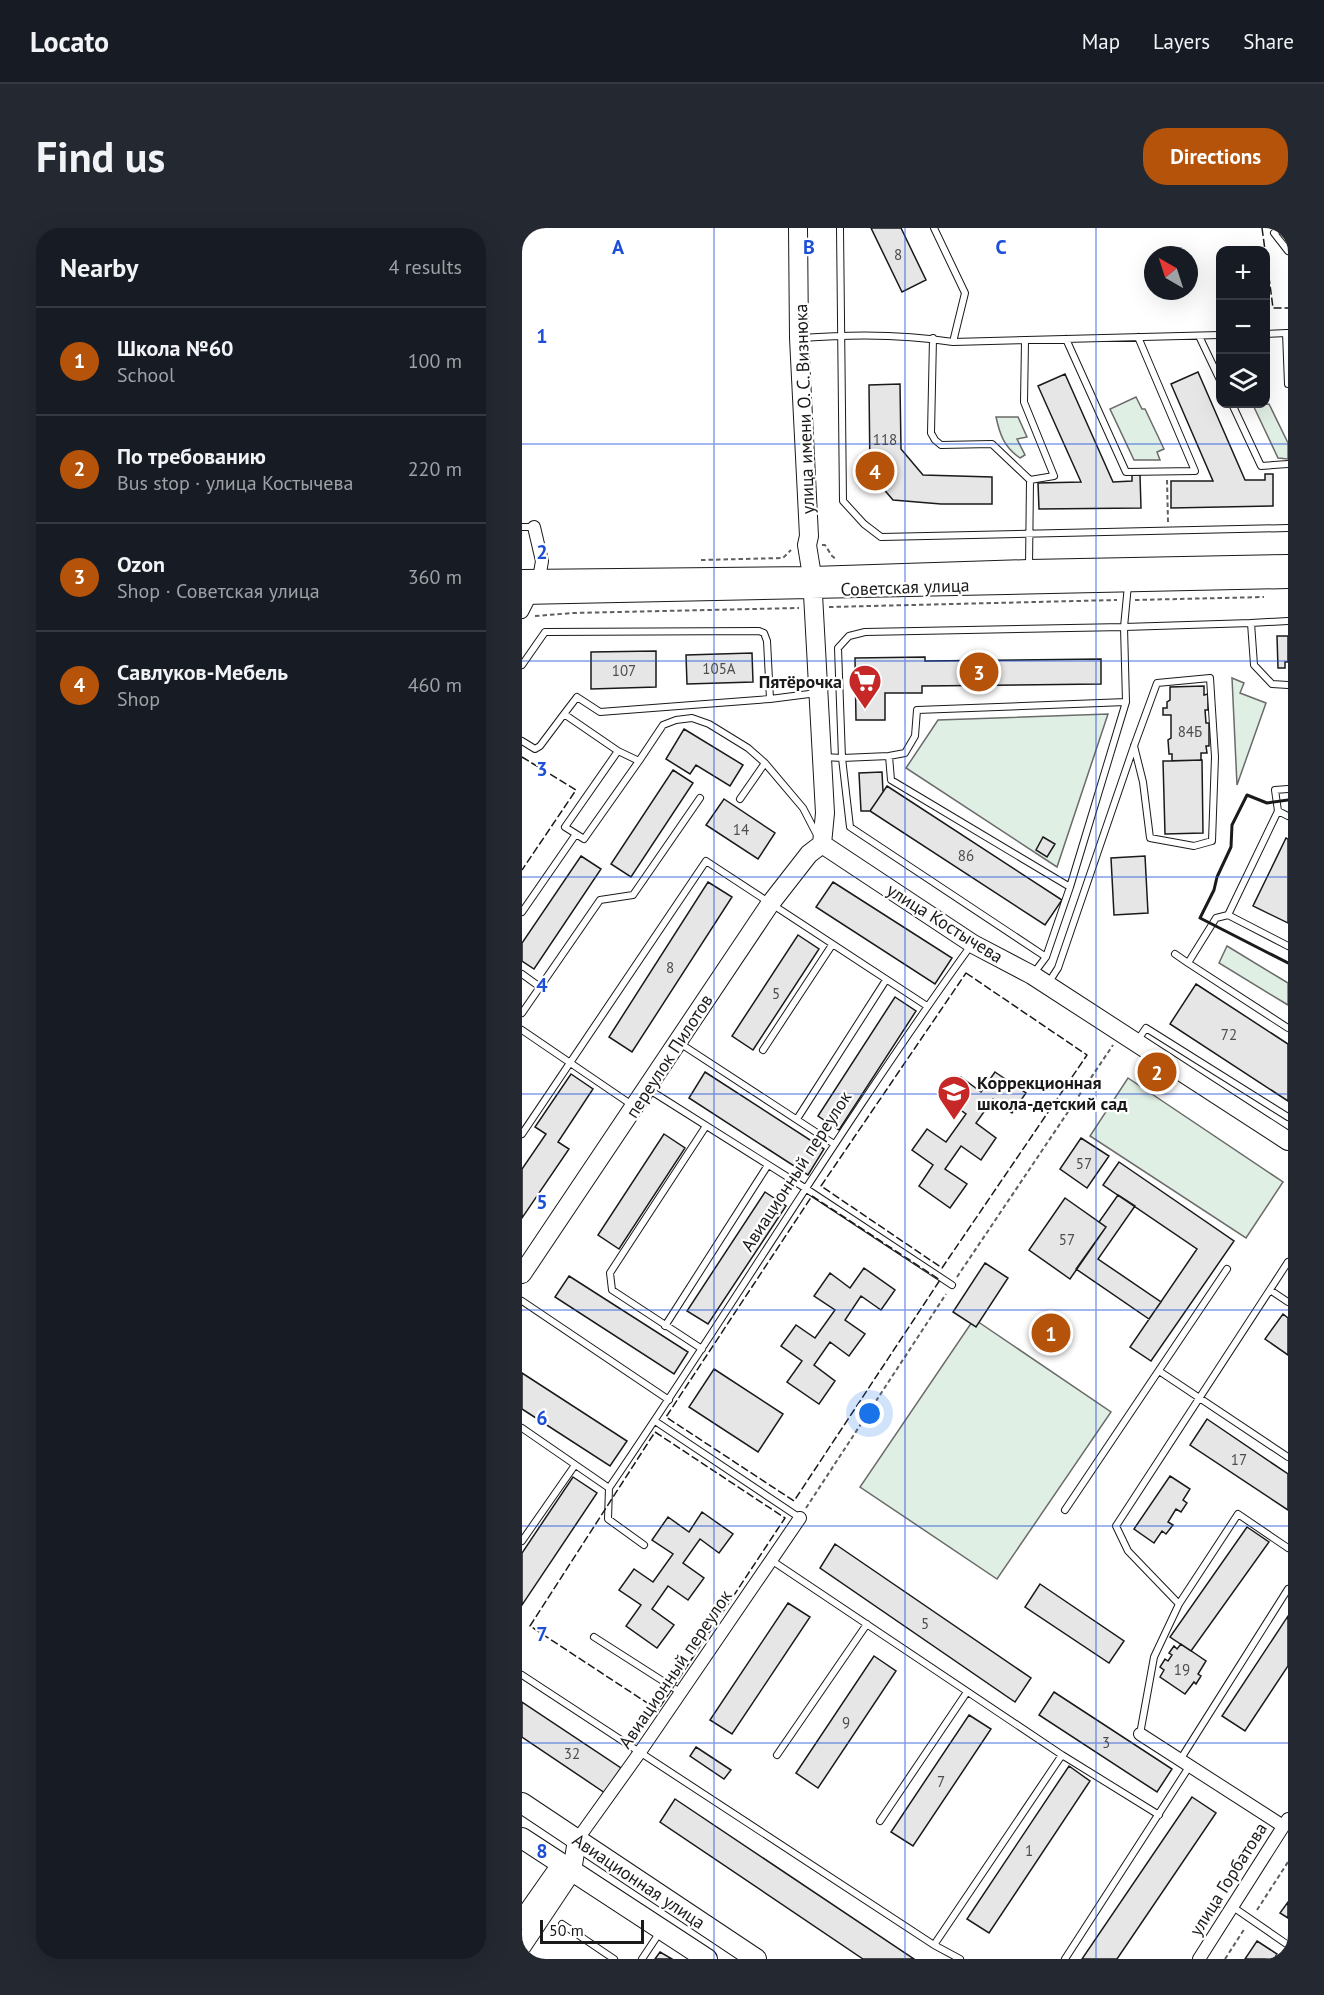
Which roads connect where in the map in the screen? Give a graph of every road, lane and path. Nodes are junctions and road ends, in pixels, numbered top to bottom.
1 (798, 228) edge
2 (840, 228) edge
3 (934, 228) edge
4 (1281, 228) edge
5 (1288, 251) edge
6 (1287, 333) edge
7 (1270, 334) edge
8 (840, 335) junction
9 (1216, 335) edge
10 (1200, 336) junction
11 (1138, 337) junction
12 (799, 338) junction
13 (933, 338) junction
14 (1066, 339) junction
15 (1025, 340) junction
16 (953, 342) junction
17 (1216, 370) edge
18 (1288, 384) edge
19 (1234, 408) edge
20 (1288, 464) edge
21 (1166, 471) junction
22 (1030, 480) junction
23 (528, 527) edge
24 (1288, 528) edge
25 (1168, 532) junction
26 (1030, 534) junction
27 (807, 545) junction
28 (701, 560) dead end
29 (838, 560) dead end
30 (1288, 564) edge
31 (1029, 576) junction
32 (1288, 579) edge
33 (528, 587) edge
34 (813, 591) junction
35 (1127, 591) junction
36 (1265, 597) dead end
37 (527, 615) edge
38 (1288, 621) edge
39 (1251, 623) junction
40 (1124, 627) junction
41 (522, 664) edge
42 (1288, 685) edge
43 (817, 693) junction
44 (770, 699) junction
45 (1126, 702) junction
46 (564, 714) junction
47 (522, 741) edge
48 (1134, 746) junction
49 (618, 751) junction
50 (821, 756) junction
51 (890, 756) junction
52 (842, 758) junction
53 (639, 761) junction
54 (765, 763) junction
55 (1288, 789) edge
56 (700, 798) dead end
57 (740, 799) dead end
58 (1278, 811) junction
59 (1288, 816) edge
60 (576, 834) junction
61 (822, 844) junction
62 (1070, 887) junction
63 (770, 904) junction
64 (522, 912) edge
65 (1228, 915) junction
66 (973, 944) junction
67 (832, 945) junction
68 (1288, 946) edge
69 (1175, 954) dead end
70 (1046, 957) junction
71 (1188, 963) junction
72 (522, 974) edge
73 (886, 980) junction
74 (1040, 980) junction
75 (540, 987) junction
76 (927, 1006) junction
77 (522, 1013) edge
78 (1288, 1028) edge
79 (522, 1030) edge
80 (1129, 1037) junction
81 (678, 1042) junction
82 (763, 1050) dead end
83 (570, 1063) junction
84 (648, 1088) junction
85 (635, 1107) junction
86 (1288, 1117) edge
87 (797, 1119) junction
88 (706, 1126) junction
89 (522, 1134) edge
90 (1288, 1141) edge
91 (834, 1144) junction
92 (768, 1165) junction
93 (805, 1188) junction
94 (1288, 1263) edge
95 (1227, 1269) dead end
96 (522, 1274) edge
97 (952, 1285) junction
98 (1270, 1290) junction
99 (522, 1301) edge
100 (1288, 1302) edge
101 (665, 1326) junction
102 (702, 1349) junction
103 (1159, 1371) junction
104 (1200, 1397) junction
105 (669, 1400) junction
106 (655, 1420) junction
107 (522, 1428) edge
108 (1288, 1457) edge
109 (575, 1465) junction
110 (609, 1488) junction
111 (1065, 1510) dead end
112 (800, 1518) junction
113 (522, 1541) edge
114 (644, 1545) dead end
115 (1288, 1548) edge
116 (770, 1560) junction
117 (1288, 1589) edge
118 (1179, 1604) junction
119 (867, 1624) junction
120 (594, 1636) dead end
121 (522, 1675) edge
122 (681, 1692) junction
123 (967, 1692) junction
124 (1140, 1734) joint
125 (640, 1752) junction
126 (777, 1755) dead end
127 (1062, 1755) junction
128 (1184, 1764) junction
129 (522, 1803) edge
130 (1159, 1815) junction
131 (880, 1821) dead end
132 (1286, 1823) edge
133 (522, 1838) edge
134 (577, 1840) junction
135 (567, 1867) junction
136 (1233, 1907) junction
137 (524, 1912) edge
138 (562, 1924) dead end
139 (662, 1929) junction
140 (934, 1945) junction
141 (1288, 1945) edge
142 (522, 1946) edge
143 (614, 1959) edge
144 (642, 1959) edge
145 (707, 1959) edge
146 (756, 1959) edge
147 (960, 1959) edge
148 (1065, 1959) edge
149 (1199, 1959) edge

1 - 12 main road, улица имени О. С. Визнюка
2 - 8 lane
3 - 16 lane
4 - 5 lane
6 - 7 lane
6 - 18 lane
8 - 12 lane
8 - 13 lane
8 - 26 lane
9 - 10 lane
10 - 11 lane
10 - 17 lane
11 - 14 lane
11 - 21 lane
12 - 27 main road, улица имени О. С. Визнюка
13 - 16 lane
13 - 22 lane
14 - 15 lane
14 - 21 lane
15 - 16 lane
15 - 22 lane
19 - 20 lane
21 - 25 path
22 - 26 lane
23 - 33 street
24 - 25 lane
25 - 26 lane
26 - 31 lane
27 - 28 path
27 - 29 path
27 - 34 main road, улица имени О. С. Визнюка
30 - 31 main road, Советская улица
31 - 34 main road, Советская улица
31 - 35 main road, Советская улица
32 - 35 main road, Советская улица
33 - 34 main road, Советская улица
33 - 37 street
34 - 35 path
34 - 37 path
34 - 43 main road, улица имени О. С. Визнюка
35 - 36 path
35 - 40 lane
38 - 39 lane
39 - 40 lane
39 - 42 lane
40 - 45 lane
40 - 52 lane
41 - 44 lane
43 - 44 lane
43 - 50 main road, улица имени О. С. Визнюка
44 - 46 lane
45 - 51 lane
45 - 62 lane
46 - 47 lane
46 - 49 lane
48 - 48 lane
48 - 74 lane
49 - 53 lane
49 - 60 lane
50 - 52 lane
50 - 61 main road, улица имени О. С. Визнюка
51 - 52 lane
51 - 62 lane
52 - 70 lane
53 - 54 lane, улица Костычева
53 - 60 lane, улица Костычева
54 - 57 lane
54 - 61 lane, улица Костычева
55 - 58 lane
56 - 75 lane
58 - 59 lane
58 - 65 lane
60 - 64 lane
61 - 63 main road, переулок Пилотов
61 - 66 main road, улица Костычева
62 - 70 lane
63 - 67 lane
63 - 81 main road, переулок Пилотов
63 - 83 lane
65 - 68 lane
65 - 71 lane
66 - 74 main road, улица Костычева
66 - 76 lane, Авиационный переулок
67 - 73 lane
67 - 82 lane
69 - 71 lane
70 - 74 lane
71 - 78 lane
72 - 75 lane
73 - 76 lane
73 - 87 lane
74 - 80 main road, улица Костычева
75 - 77 lane
76 - 91 lane, Авиационный переулок
79 - 83 lane
80 - 86 lane
80 - 90 main road, улица Костычева
80 - 97 path
81 - 84 main road, переулок Пилотов
81 - 87 lane
83 - 85 lane
83 - 89 lane
84 - 85 main road, переулок Пилотов
84 - 88 lane
85 - 96 main road, переулок Пилотов
87 - 91 lane
88 - 92 lane
88 - 101 lane
91 - 93 lane, Авиационный переулок
92 - 93 lane
92 - 101 lane
93 - 97 lane
93 - 102 lane, Авиационный переулок
94 - 98 lane
95 - 103 lane
97 - 112 path
98 - 100 lane
98 - 104 lane
99 - 105 lane
101 - 102 lane
102 - 105 lane, Авиационный переулок
103 - 104 lane
103 - 111 lane
104 - 108 lane
104 - 118 lane
105 - 106 lane, Авиационный переулок
106 - 110 lane, Авиационный переулок
106 - 112 lane
107 - 109 lane
109 - 110 lane
109 - 113 lane
110 - 114 lane
112 - 116 street, Авиационный переулок
115 - 118 lane
116 - 119 lane
116 - 122 street, Авиационный переулок
117 - 128 lane
118 - 124 lane
119 - 123 lane
119 - 126 lane
120 - 122 lane
121 - 125 lane
122 - 125 street, Авиационный переулок
123 - 127 lane
123 - 131 lane
124 - 128 street
125 - 134 street, Авиационный переулок
125 - 140 lane
127 - 130 lane
127 - 140 lane
128 - 130 lane
128 - 132 street
129 - 134 main road, Авиационная улица
130 - 148 lane
132 - 136 street, улица Горбатова
133 - 135 main road, Авиационная улица
134 - 135 main road
134 - 146 main road, Авиационная улица
135 - 137 main road
135 - 139 main road, Авиационная улица
135 - 142 main road
136 - 141 lane
136 - 149 street, улица Горбатова
138 - 143 lane
139 - 144 lane
139 - 145 main road, Авиационная улица
140 - 147 lane

